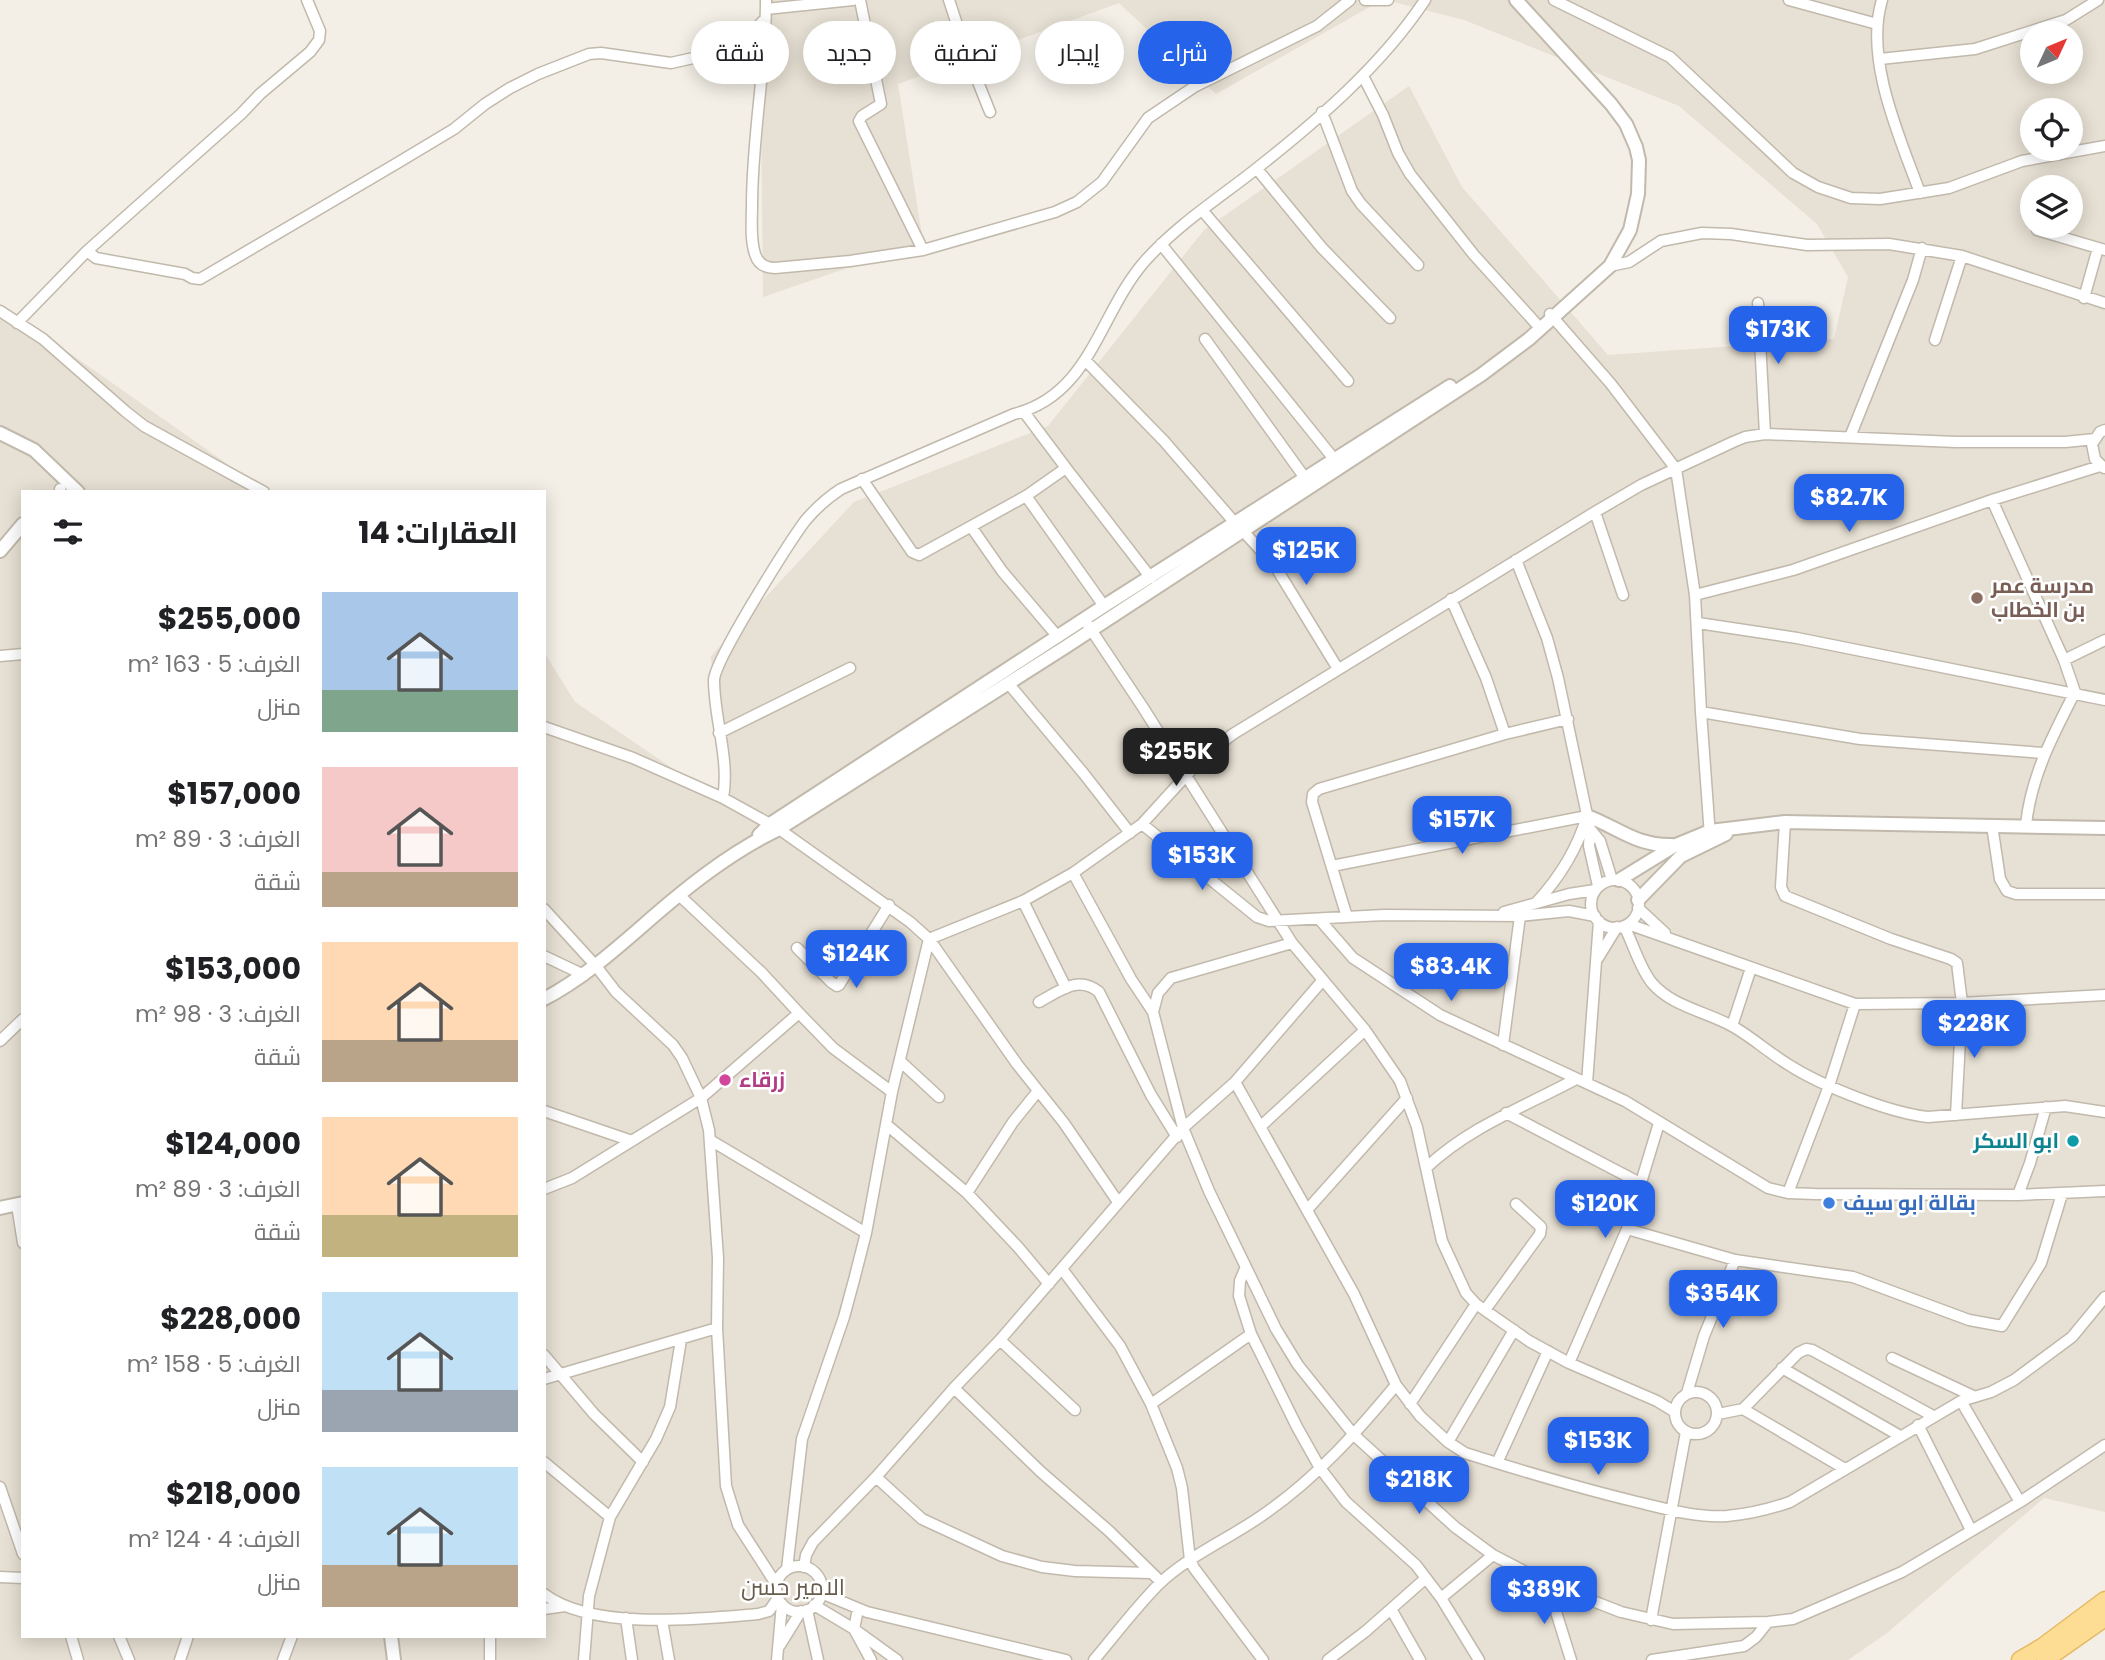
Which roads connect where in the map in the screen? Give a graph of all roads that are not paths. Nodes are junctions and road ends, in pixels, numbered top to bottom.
1 (306, 0) edge
2 (853, 0) edge
3 (860, 0) edge
4 (949, 0) edge
5 (1350, 0) edge
6 (1365, 0) edge
7 (1388, 0) edge
8 (1425, 0) edge
9 (1516, 0) edge
10 (1554, 0) edge
11 (1789, 0) edge
12 (1882, 0) edge
13 (2098, 0) edge
14 (765, 9) edge
15 (1877, 24) junction
16 (1880, 59) junction
17 (1363, 76) junction
18 (990, 112) dead end
19 (1322, 112) junction
20 (2105, 146) edge
21 (1257, 169) junction
22 (1920, 193) junction
23 (1202, 210) junction
24 (2064, 238) edge
25 (1161, 244) junction
26 (1922, 248) junction
27 (2101, 249) edge
28 (923, 250) junction
29 (87, 251) junction
30 (1962, 256) junction
31 (1418, 265) dead end
32 (1611, 266) junction
33 (2084, 298) junction
34 (1758, 303) dead end
35 (2105, 303) edge
36 (0, 311) edge
37 (1554, 314) junction
38 (1390, 318) dead end
39 (17, 323) junction
40 (1539, 327) junction
41 (1205, 339) dead end
42 (1935, 340) dead end
43 (1085, 360) junction
44 (1349, 381) dead end
45 (1024, 412) junction
46 (2105, 430) edge
47 (0, 433) edge
48 (1765, 434) junction
49 (1850, 437) junction
50 (2095, 439) junction
51 (2065, 442) junction
52 (2092, 452) junction
53 (1337, 464) junction
54 (2102, 467) edge
55 (1066, 468) junction
56 (1676, 469) junction
57 (1305, 478) junction
58 (862, 480) junction
59 (61, 489) edge
60 (260, 490) edge
61 (1026, 496) junction
62 (1992, 500) junction
63 (1595, 512) junction
64 (21, 526) edge
65 (1239, 527) junction
66 (972, 528) junction
67 (0, 551) edge
68 (1516, 560) junction
69 (1152, 578) junction
70 (1623, 595) dead end
71 (1695, 596) junction
72 (1451, 599) junction
73 (1104, 606) junction
74 (1698, 623) junction
75 (1087, 625) junction
76 (1058, 637) junction
77 (2105, 640) edge
78 (21, 654) edge
79 (0, 656) edge
80 (2064, 660) junction
81 (850, 668) dead end
82 (1338, 669) junction
83 (1008, 682) junction
84 (2075, 692) junction
85 (2105, 700) edge
86 (1700, 712) junction
87 (1568, 719) junction
88 (546, 728) edge
89 (719, 733) junction
90 (1505, 734) junction
91 (2043, 753) junction
92 (1186, 774) junction
93 (723, 798) junction
94 (1589, 822) junction
95 (1785, 822) junction
96 (1142, 824) junction
97 (1992, 825) junction
98 (2026, 825) junction
99 (775, 827) junction
100 (2105, 828) edge
101 (1130, 833) junction
102 (1710, 835) junction
103 (1676, 845) junction
104 (1332, 866) junction
105 (1073, 873) junction
106 (1615, 880) junction
107 (1597, 888) junction
108 (2105, 894) edge
109 (679, 895) junction
110 (1023, 901) junction
111 (1536, 902) junction
112 (1638, 904) junction
113 (889, 905) junction
114 (546, 911) edge
115 (1347, 916) junction
116 (1494, 916) junction
117 (1520, 916) junction
118 (1597, 918) junction
119 (1319, 919) junction
120 (1279, 922) junction
121 (1623, 926) junction
122 (1668, 936) junction
123 (929, 939) junction
124 (1292, 943) junction
125 (797, 948) dead end
126 (546, 957) edge
127 (1597, 958) junction
128 (596, 966) junction
129 (1751, 968) junction
130 (584, 975) junction
131 (1322, 981) junction
132 (1066, 988) junction
133 (2105, 995) edge
134 (546, 998) edge
135 (1040, 1002) dead end
136 (1962, 1003) junction
137 (1855, 1004) junction
138 (1153, 1012) junction
139 (799, 1013) junction
140 (21, 1021) edge
141 (0, 1022) edge
142 (1732, 1026) junction
143 (1365, 1030) junction
144 (3, 1038) edge
145 (1503, 1045) junction
146 (900, 1061) junction
147 (1576, 1079) junction
148 (1235, 1082) junction
149 (1587, 1083) junction
150 (1829, 1086) junction
151 (1038, 1091) junction
152 (892, 1092) junction
153 (939, 1097) dead end
154 (701, 1098) junction
155 (1407, 1098) junction
156 (2046, 1107) junction
157 (546, 1112) edge
158 (2105, 1112) edge
159 (1506, 1113) junction
160 (1956, 1115) junction
161 (1658, 1123) junction
162 (887, 1125) junction
163 (1260, 1127) junction
164 (1180, 1133) junction
165 (710, 1140) junction
166 (632, 1141) junction
167 (1426, 1168) junction
168 (1642, 1184) junction
169 (546, 1188) edge
170 (2105, 1191) edge
171 (967, 1193) junction
172 (1788, 1193) junction
173 (2018, 1195) junction
174 (2062, 1195) junction
175 (1118, 1202) junction
176 (20, 1204) edge
177 (1516, 1204) dead end
178 (0, 1208) edge
179 (1307, 1210) junction
180 (1627, 1229) junction
181 (866, 1233) junction
182 (1735, 1260) junction
183 (1062, 1269) junction
184 (1245, 1269) junction
185 (1049, 1284) junction
186 (2105, 1297) edge
187 (1481, 1307) junction
188 (717, 1328) junction
189 (1514, 1330) junction
190 (1251, 1334) junction
191 (681, 1340) junction
192 (1000, 1340) junction
193 (1548, 1351) junction
194 (546, 1357) edge
195 (1892, 1358) dead end
196 (1569, 1363) junction
197 (1782, 1368) junction
198 (561, 1375) junction
199 (546, 1379) edge
200 (1396, 1385) junction
201 (954, 1388) junction
202 (1688, 1393) junction
203 (1973, 1396) junction
204 (1961, 1401) junction
205 (1152, 1404) junction
206 (1410, 1404) junction
207 (1743, 1409) junction
208 (1075, 1410) dead end
209 (1675, 1412) junction
210 (1718, 1414) junction
211 (1933, 1416) junction
212 (1918, 1425) junction
213 (1686, 1432) junction
214 (1354, 1435) junction
215 (1900, 1436) junction
216 (1448, 1442) junction
217 (2105, 1445) edge
218 (643, 1462) junction
219 (1497, 1462) junction
220 (546, 1464) edge
221 (1320, 1468) junction
222 (1845, 1469) junction
223 (876, 1478) junction
224 (0, 1487) edge
225 (2020, 1502) junction
226 (1672, 1510) junction
227 (610, 1517) junction
228 (1971, 1530) junction
229 (21, 1548) edge
230 (1493, 1555) junction
231 (1191, 1560) junction
232 (804, 1567) junction
233 (787, 1569) junction
234 (1150, 1573) junction
235 (0, 1577) edge
236 (21, 1578) edge
237 (1426, 1578) junction
238 (1161, 1582) junction
239 (1547, 1583) junction
240 (776, 1584) junction
241 (821, 1593) junction
242 (546, 1595) edge
243 (1441, 1598) junction
244 (2105, 1600) edge
245 (780, 1601) junction
246 (566, 1606) junction
247 (546, 1609) edge
248 (807, 1609) junction
249 (858, 1609) junction
250 (1391, 1609) junction
251 (586, 1614) junction
252 (626, 1618) junction
253 (2105, 1618) edge
254 (662, 1620) junction
255 (1651, 1620) junction
256 (1768, 1622) junction
257 (854, 1629) junction
258 (72, 1638) edge
259 (120, 1638) edge
260 (187, 1638) edge
261 (291, 1638) edge
262 (391, 1638) edge
263 (490, 1638) edge
264 (780, 1645) junction
265 (78, 1660) edge
266 (129, 1660) edge
267 (180, 1660) edge
268 (283, 1660) edge
269 (394, 1660) edge
270 (490, 1660) edge
271 (584, 1660) edge
272 (632, 1660) edge
273 (668, 1660) edge
274 (777, 1660) edge
275 (818, 1660) edge
276 (872, 1660) edge
277 (897, 1660) edge
278 (1066, 1660) edge
279 (1094, 1660) edge
280 (1263, 1660) edge
281 (1328, 1660) edge
282 (1420, 1660) edge
283 (1479, 1660) edge
284 (1571, 1660) edge
285 (1652, 1660) edge
286 (2020, 1660) edge
287 (2045, 1660) edge

1 - 29 street
2 - 14 street
3 - 28 street
4 - 18 street
5 - 28 street
6 - 7 street
8 - 17 street
9 - 32 street
10 - 22 street
11 - 15 street
12 - 15 street
13 - 16 street
14 - 28 street
14 - 29 street
15 - 16 street
16 - 22 street
17 - 19 street
17 - 40 street
19 - 21 street
19 - 31 street
20 - 22 street
21 - 23 street
21 - 38 street
23 - 25 street
23 - 44 street
24 - 27 street
25 - 43 street
25 - 53 street
26 - 30 street
26 - 32 street
26 - 49 street
27 - 33 street
29 - 39 street
30 - 33 street
30 - 42 street
32 - 37 street
33 - 35 street
34 - 48 street
36 - 39 street
37 - 40 street
37 - 56 street
39 - 60 street
40 - 53 street
41 - 57 street
43 - 45 street
43 - 65 street
45 - 55 street
45 - 58 street
46 - 50 street
47 - 59 street
48 - 49 street
48 - 56 street
49 - 51 street
50 - 51 street
50 - 52 street
51 - 52 street
52 - 54 street
53 - 57 street
53 - 65 street
54 - 62 street
55 - 61 street
55 - 69 street
56 - 63 street
56 - 71 street
57 - 65 street
58 - 66 street
58 - 89 street
61 - 66 street
61 - 73 street
62 - 71 street
62 - 80 street
63 - 68 street
63 - 70 street
64 - 67 street
65 - 69 street
65 - 75 street
65 - 82 street
66 - 76 street
68 - 72 street
68 - 87 street
69 - 73 street
71 - 74 street
72 - 82 street
72 - 90 street
73 - 75 street
74 - 84 street
74 - 86 street
75 - 76 street
75 - 83 street
75 - 92 street
76 - 99 street
77 - 80 street
78 - 79 street
80 - 84 street
81 - 89 street
82 - 92 street
83 - 99 street
83 - 101 street
84 - 85 street
84 - 91 street
86 - 91 street
86 - 102 street
87 - 90 street
87 - 94 street
88 - 93 street
89 - 93 street
90 - 104 street
91 - 98 street
92 - 96 street
92 - 120 street
93 - 99 street
94 - 103 street
94 - 104 street
94 - 106 street
94 - 107 street
94 - 111 street
95 - 97 street
95 - 102 street
95 - 136 street
96 - 101 street
96 - 120 street
97 - 98 street
97 - 108 street
98 - 100 street
99 - 109 street
99 - 113 street
101 - 105 street
102 - 103 street
102 - 112 street
103 - 106 street
104 - 115 street
105 - 110 street
105 - 138 street
106 - 107 street
106 - 112 street
107 - 111 street
107 - 118 street
109 - 128 street
109 - 139 street
110 - 123 street
110 - 132 street
111 - 116 street
112 - 121 street
112 - 122 street
113 - 123 street
113 - 125 street
114 - 128 street
115 - 116 street
115 - 119 street
116 - 117 street
117 - 118 street
117 - 145 street
118 - 121 street
118 - 127 street
119 - 120 street
119 - 145 street
120 - 124 street
121 - 122 street
121 - 127 street
121 - 142 street
122 - 129 street
123 - 146 street
123 - 151 street
124 - 131 street
124 - 138 street
126 - 130 street
127 - 149 street
128 - 130 street
128 - 154 street
129 - 137 street
129 - 142 street
130 - 134 street
131 - 143 street
131 - 148 street
132 - 135 street
132 - 164 street
133 - 136 street
136 - 137 street
136 - 160 street
137 - 150 street
138 - 164 street
139 - 152 street
139 - 154 street
140 - 144 street
141 - 144 street
142 - 150 street
143 - 155 street
143 - 163 street
145 - 147 street
146 - 152 street
146 - 153 street
147 - 149 street
147 - 159 street
148 - 163 street
148 - 164 street
149 - 161 street
150 - 160 street
150 - 172 street
151 - 171 street
151 - 175 street
152 - 162 street
154 - 165 street
154 - 166 street
155 - 167 street
155 - 179 street
156 - 158 street
156 - 160 street
156 - 173 street
157 - 166 street
159 - 167 street
159 - 168 street
161 - 168 street
161 - 172 street
162 - 171 street
162 - 181 street
163 - 179 street
164 - 175 street
164 - 184 street
165 - 181 street
165 - 188 street
166 - 169 street
167 - 187 street
168 - 180 street
170 - 174 street
171 - 185 street
172 - 173 street
173 - 174 street
174 - 182 street
175 - 183 street
176 - 178 street
177 - 187 street
179 - 200 street
180 - 182 street
180 - 196 street
181 - 233 street
182 - 202 street
183 - 185 street
183 - 205 street
184 - 190 street
184 - 214 street
185 - 192 street
186 - 203 street
187 - 189 street
187 - 206 street
188 - 191 street
188 - 240 street
189 - 193 street
189 - 216 street
190 - 205 street
190 - 221 street
191 - 198 street
191 - 218 street
192 - 201 street
192 - 208 street
193 - 196 street
193 - 219 street
194 - 198 street
195 - 203 street
196 - 209 street
197 - 207 street
197 - 211 street
197 - 215 street
198 - 199 street
198 - 218 street
200 - 206 street
200 - 214 street
201 - 223 street
201 - 234 street
202 - 209 street
202 - 210 street
203 - 204 street
204 - 211 street
204 - 225 street
205 - 231 street
206 - 216 street
207 - 210 street
207 - 222 street
209 - 213 street
210 - 213 street
211 - 212 street
212 - 215 street
212 - 228 street
213 - 226 street
214 - 221 street
214 - 230 street
215 - 222 street
216 - 219 street
217 - 225 street
218 - 227 street
219 - 226 street
220 - 227 street
221 - 231 street
221 - 237 street
222 - 226 street
223 - 232 street
223 - 234 street
224 - 229 street
225 - 228 street
226 - 255 street
227 - 251 street
228 - 256 street
230 - 239 street
230 - 243 street
231 - 238 street
231 - 280 street
232 - 233 street
232 - 241 street
233 - 240 street
234 - 238 street
235 - 236 street
237 - 243 street
237 - 250 street
238 - 279 street
239 - 255 street
239 - 284 street
240 - 245 street
241 - 248 street
241 - 249 street
242 - 246 street
243 - 283 street
244 - 286 main road
245 - 248 street
245 - 254 street
245 - 264 street
246 - 247 street
246 - 251 street
248 - 257 street
248 - 264 street
248 - 275 street
249 - 257 street
249 - 278 street
250 - 281 street
250 - 282 street
251 - 252 street
251 - 271 street
252 - 254 street
252 - 272 street
253 - 287 main road
254 - 273 street
255 - 256 street
256 - 285 street
257 - 276 street
257 - 277 street
258 - 265 street
259 - 266 street
260 - 267 street
261 - 268 street
262 - 269 street
263 - 270 street
264 - 274 street

